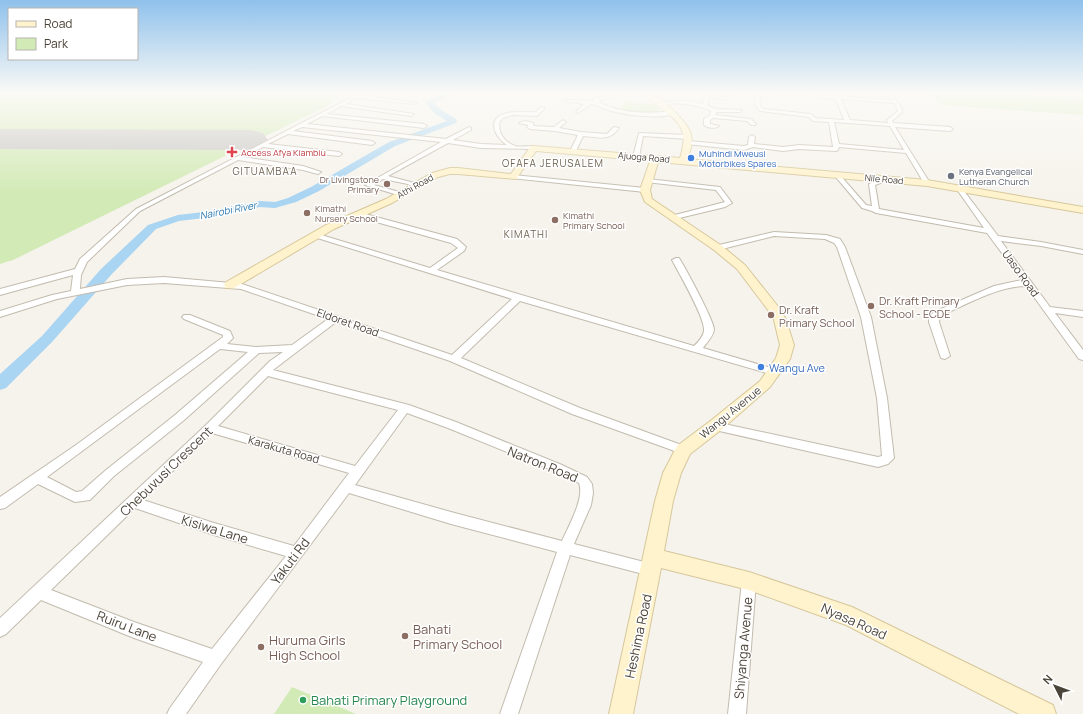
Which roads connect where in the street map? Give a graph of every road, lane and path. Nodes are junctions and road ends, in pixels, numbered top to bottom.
1 (298, 127) edge
2 (316, 127) edge
3 (361, 127) edge
4 (497, 127) edge
5 (535, 127) edge
6 (683, 127) edge
7 (832, 127) edge
8 (893, 127) edge
9 (926, 127) edge
10 (616, 128) dead end
11 (469, 129) dead end
12 (556, 129) joint
13 (950, 129) dead end
14 (357, 131) junction
15 (286, 132) junction
16 (581, 134) junction
17 (752, 137) dead end
18 (351, 140) junction
19 (688, 140) junction
20 (447, 142) junction
21 (372, 143) dead end
22 (262, 145) junction
23 (337, 145) dead end
24 (751, 145) junction
25 (512, 146) junction
26 (836, 146) junction
27 (330, 147) dead end
28 (534, 148) junction
29 (573, 151) junction
30 (317, 152) junction
31 (909, 152) junction
32 (339, 154) dead end
33 (636, 157) junction
34 (237, 158) junction
35 (654, 158) junction
36 (683, 161) junction
37 (318, 172) dead end
38 (837, 175) junction
39 (383, 177) junction
40 (513, 177) junction
41 (879, 179) junction
42 (927, 183) junction
43 (416, 185) junction
44 (646, 186) junction
45 (960, 188) junction
46 (401, 194) junction
47 (875, 209) junction
48 (1083, 210) edge
49 (358, 214) junction
50 (674, 218) junction
51 (993, 234) junction
52 (315, 236) junction
53 (718, 248) junction
54 (1083, 252) edge
55 (676, 260) dead end
56 (79, 271) junction
57 (431, 271) junction
58 (1028, 283) junction
59 (230, 285) junction
60 (0, 292) edge
61 (77, 292) junction
62 (519, 297) junction
63 (1048, 309) junction
64 (0, 314) edge
65 (1083, 314) edge
66 (187, 317) dead end
67 (335, 318) junction
68 (218, 346) junction
69 (292, 348) junction
70 (256, 350) junction
71 (696, 350) junction
72 (944, 356) dead end
73 (1083, 357) edge
74 (454, 359) junction
75 (267, 372) junction
76 (774, 372) junction
77 (405, 408) junction
78 (715, 426) junction
79 (210, 428) junction
80 (682, 450) junction
81 (357, 471) junction
82 (37, 478) junction
83 (346, 487) junction
84 (133, 502) junction
85 (0, 504) edge
86 (565, 549) junction
87 (297, 553) junction
88 (652, 564) junction
89 (749, 581) junction
90 (39, 592) junction
91 (0, 629) edge
92 (215, 658) junction
93 (176, 714) edge
94 (509, 714) edge
95 (622, 714) edge
96 (737, 714) edge
97 (1044, 714) edge

1 - 15 street
2 - 14 street, Ajuoga Road
3 - 14 street
4 - 25 street
5 - 12 street
6 - 19 street
7 - 26 street
8 - 31 street
9 - 13 street
10 - 16 street
11 - 20 street
12 - 16 street
14 - 20 street, Ajuoga Road
15 - 18 street
15 - 22 street
16 - 29 street
17 - 24 street
18 - 21 street
18 - 23 street
19 - 24 street
19 - 33 street
19 - 36 street
20 - 25 street, Ajuoga Road
20 - 39 street
22 - 30 street
22 - 34 street
24 - 26 street
25 - 28 street, Ajuoga Road
26 - 31 street
27 - 30 street
28 - 29 street, Ajuoga Road
28 - 40 street
29 - 33 street, Ajuoga Road
30 - 32 street
31 - 42 street
33 - 35 street, Ajuoga Road
34 - 37 street
34 - 56 street
35 - 36 street, Ajuoga Road
35 - 44 street
36 - 38 street, Nile Road
38 - 41 street, Nile Road
38 - 47 street
39 - 43 street
39 - 46 street
40 - 43 street, Athi Road
40 - 44 street, Athi Road
41 - 42 street, Nile Road
41 - 47 street
42 - 45 street, Nile Road
43 - 46 street, Athi Road
44 - 50 street, Wangu Avenue
44 - 50 street, Athi Road
45 - 48 street, Nile Road
45 - 51 street, Uaso Road
46 - 49 street, Athi Road
47 - 51 street
49 - 52 street, Athi Road
49 - 57 street
50 - 53 street, Wangu Avenue
51 - 54 street
51 - 58 street, Uaso Road
52 - 57 street
52 - 59 street, Athi Road
53 - 76 street, Wangu Avenue
53 - 78 street
55 - 71 street
56 - 60 street
56 - 61 street
57 - 62 street
58 - 63 street, Uaso Road
58 - 72 street
59 - 61 street, Eldoret Road
59 - 67 street, Eldoret Road
61 - 64 street, Eldoret Road
62 - 71 street
62 - 74 street
63 - 65 street
63 - 73 street, Uaso Road
66 - 68 street
67 - 69 street, Chebuvusi Crescent
67 - 74 street, Eldoret Road
68 - 70 street
68 - 82 street
69 - 70 street
69 - 75 street, Chebuvusi Crescent
70 - 82 street
71 - 76 street
74 - 80 street, Eldoret Road
75 - 77 street, Natron Road
75 - 79 street, Chebuvusi Crescent
76 - 78 street, Wangu Avenue
77 - 81 street, Yakuti Rd
77 - 86 street, Natron Road
78 - 80 street, Wangu Avenue
79 - 81 street, Karakuta Road
79 - 84 street, Chebuvusi Crescent
80 - 88 street
81 - 83 street, Yakuti Rd
82 - 85 street
83 - 86 street
83 - 87 street, Yakuti Rd
84 - 87 street, Kisiwa Lane
84 - 90 street, Chebuvusi Crescent
86 - 88 street
86 - 94 street, Natron Road
87 - 92 street, Yakuti Rd
88 - 89 street, Nyasa Road
88 - 95 street, Heshima Road
89 - 96 street, Shiyanga Avenue
89 - 97 street, Nyasa Road
90 - 91 street, Chebuvusi Crescent
90 - 92 street, Ruiru Lane
92 - 93 street, Yakuti Rd

